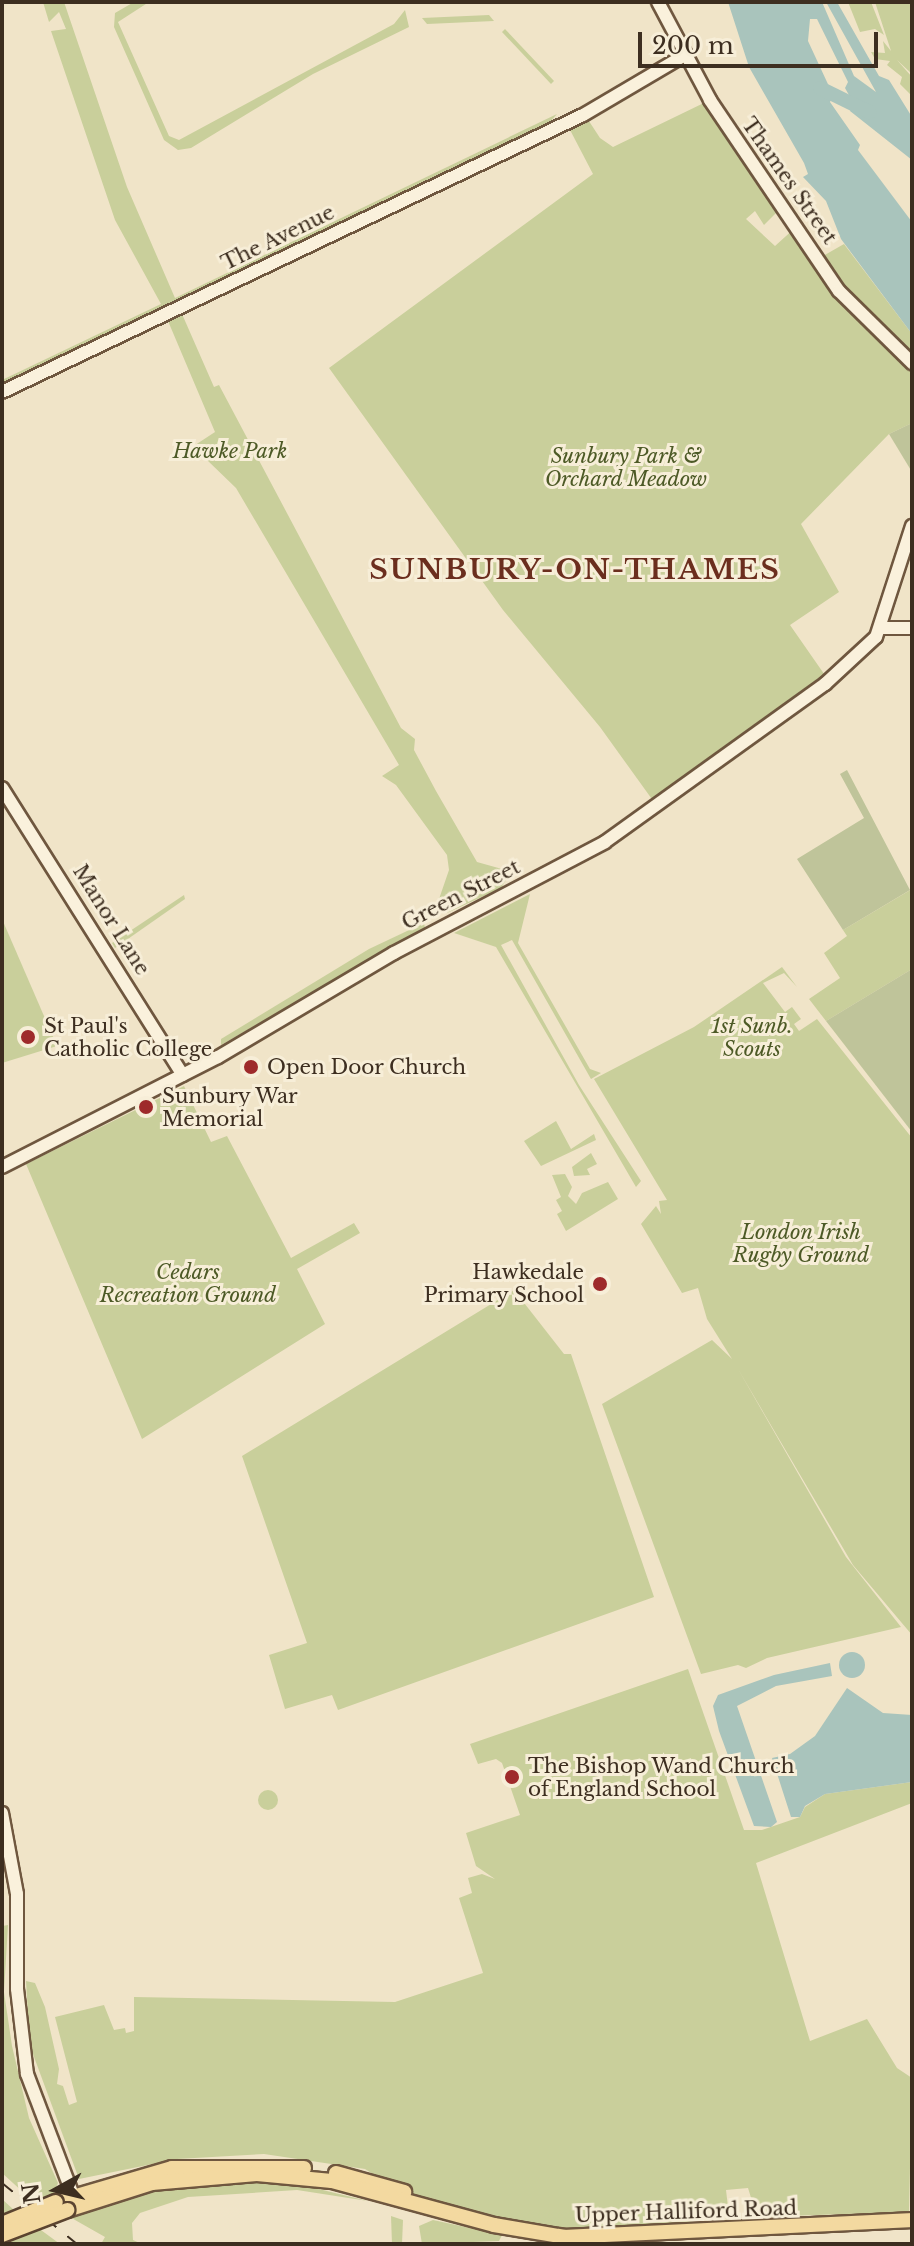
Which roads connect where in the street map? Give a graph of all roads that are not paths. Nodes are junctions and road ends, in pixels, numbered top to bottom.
1 (658, 2) edge
2 (685, 55) junction
3 (912, 363) edge
4 (2, 392) edge
5 (912, 526) edge
6 (882, 628) junction
7 (912, 628) edge
8 (2, 788) edge
9 (183, 1075) junction
10 (2, 1167) edge
11 (2, 1813) edge
12 (68, 2203) junction
13 (912, 2220) edge
14 (2, 2224) edge
15 (2, 2235) edge

1 - 2 street, Thames Street
2 - 3 street, Thames Street
2 - 4 street, The Avenue
5 - 6 street
6 - 7 street
6 - 9 street, Green Street
8 - 9 street, Manor Lane
9 - 10 street, Green Street
11 - 12 street
12 - 13 main road, Upper Halliford Road
12 - 14 main road, bridge
12 - 15 main road, bridge

